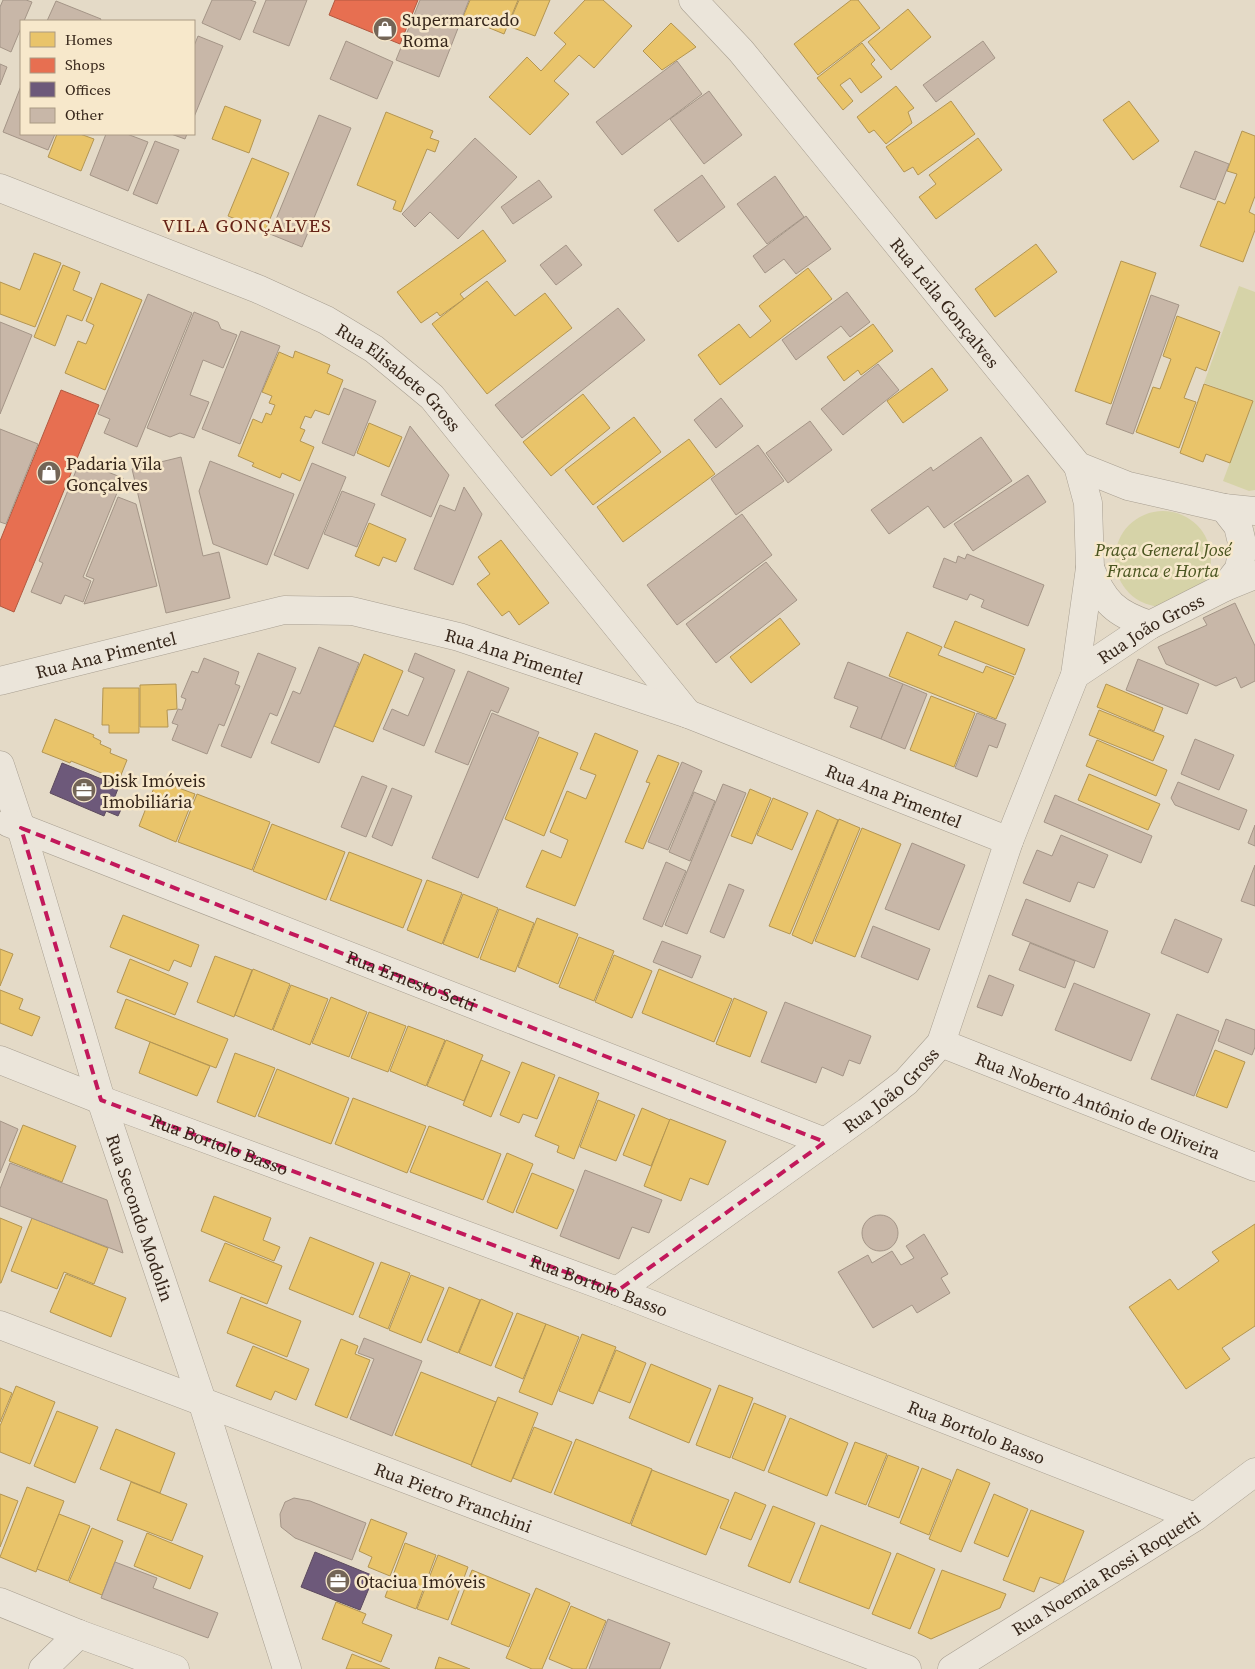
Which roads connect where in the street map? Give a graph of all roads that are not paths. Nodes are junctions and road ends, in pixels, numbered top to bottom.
1 (693, 0) edge
2 (0, 188) edge
3 (1078, 466) junction
4 (1224, 508) junction
5 (1255, 511) edge
6 (1090, 568) junction
7 (1255, 575) edge
8 (1225, 587) junction
9 (1150, 625) junction
10 (1074, 675) junction
11 (0, 681) edge
12 (688, 714) junction
13 (0, 765) edge
14 (11, 823) edge
15 (1009, 841) junction
16 (941, 1043) junction
17 (0, 1060) edge
18 (101, 1100) junction
19 (825, 1142) junction
20 (1255, 1166) edge
21 (617, 1291) junction
22 (0, 1325) edge
23 (202, 1401) junction
24 (1255, 1472) edge
25 (1195, 1517) junction
26 (0, 1602) edge
27 (79, 1634) junction
28 (43, 1669) edge
29 (176, 1669) edge
30 (287, 1669) edge
31 (907, 1669) edge
32 (952, 1669) edge

1 - 3 street, Rua Leila Gonçalves
2 - 12 street, Rua Elisabete Gross
3 - 4 street, Rua Leila Gonçalves
3 - 6 street, Rua João Gross
4 - 5 street, Rua Leila Gonçalves
4 - 8 street
6 - 9 street
6 - 10 street, Rua João Gross
7 - 8 street, Rua João Gross
8 - 9 street, Rua João Gross
9 - 10 street, Rua João Gross
10 - 15 street, Rua João Gross
11 - 12 street, Rua Ana Pimentel
12 - 15 street, Rua Ana Pimentel
13 - 14 street, Rua Secondo Modolin
14 - 18 street, Rua Secondo Modolin
14 - 19 street, Rua Ernesto Setti
15 - 16 street, Rua João Gross
16 - 19 street, Rua João Gross
16 - 20 street, Rua Noberto Antônio de Oliveira
17 - 18 street, Rua Bortolo Basso
18 - 21 street, Rua Bortolo Basso
18 - 23 street, Rua Secondo Modolin
19 - 21 street, Rua João Gross
21 - 25 street, Rua Bortolo Basso
22 - 23 street, Rua Pietro Franchini
23 - 30 street, Rua Secondo Modolin
23 - 31 street, Rua Pietro Franchini
24 - 25 street, Rua Noemia Rossi Roquetti
25 - 32 street, Rua Noemia Rossi Roquetti
26 - 27 street
27 - 28 street
27 - 29 street

